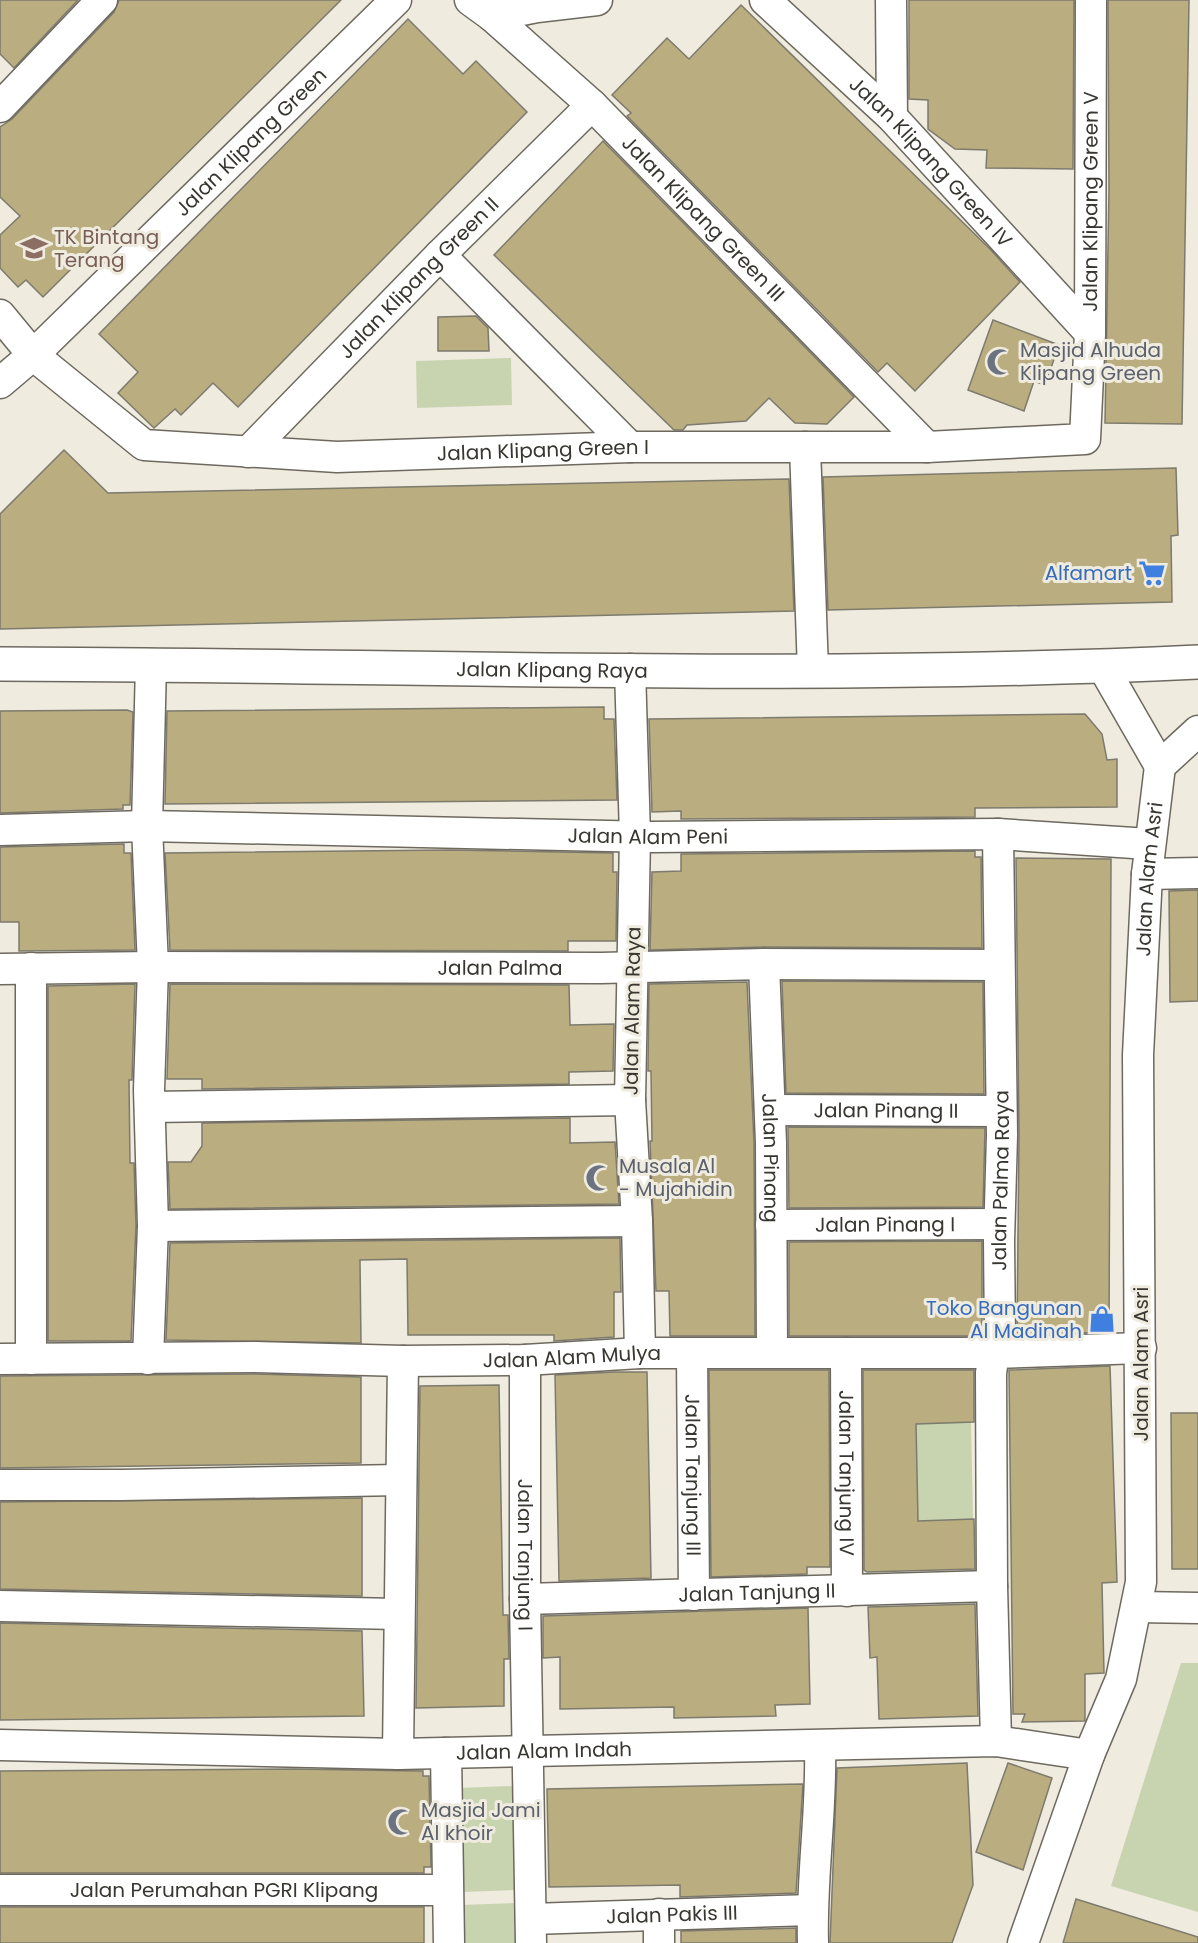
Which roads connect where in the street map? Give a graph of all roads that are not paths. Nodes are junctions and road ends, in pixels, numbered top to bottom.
1 (102, 0) edge
2 (396, 0) edge
3 (597, 0) edge
4 (765, 0) edge
5 (891, 0) edge
6 (1091, 0) edge
7 (481, 8) edge
8 (592, 105) junction
9 (0, 107) edge
10 (892, 117) junction
11 (440, 255) junction
12 (0, 315) edge
13 (1090, 333) junction
14 (33, 355) junction
15 (0, 383) edge
16 (1085, 439) joint
17 (630, 447) junction
18 (805, 447) junction
19 (927, 447) junction
20 (248, 452) junction
21 (1198, 662) edge
22 (0, 664) edge
23 (151, 664) junction
24 (1103, 667) junction
25 (630, 669) junction
26 (813, 671) junction
27 (1198, 731) edge
28 (1160, 766) junction
29 (147, 826) junction
30 (0, 830) edge
31 (998, 834) junction
32 (635, 837) junction
33 (1149, 844) junction
34 (1198, 873) edge
35 (1147, 874) junction
36 (764, 964) junction
37 (998, 965) junction
38 (633, 966) junction
39 (153, 967) junction
40 (31, 968) junction
41 (0, 969) edge
42 (630, 1100) junction
43 (150, 1107) junction
44 (770, 1110) junction
45 (1001, 1111) junction
46 (637, 1221) junction
47 (999, 1224) junction
48 (771, 1225) junction
49 (153, 1226) junction
50 (1141, 1348) junction
51 (772, 1351) junction
52 (640, 1353) junction
53 (846, 1353) junction
54 (994, 1353) junction
55 (692, 1355) junction
56 (0, 1359) edge
57 (31, 1359) junction
58 (148, 1359) junction
59 (525, 1360) junction
60 (404, 1361) junction
61 (400, 1479) junction
62 (0, 1485) edge
63 (992, 1586) junction
64 (847, 1591) junction
65 (694, 1595) junction
66 (525, 1599) junction
67 (0, 1606) edge
68 (1137, 1607) junction
69 (1198, 1608) edge
70 (398, 1614) junction
71 (996, 1741) junction
72 (0, 1745) edge
73 (819, 1746) junction
74 (530, 1751) junction
75 (446, 1753) junction
76 (398, 1754) junction
77 (1089, 1755) junction
78 (0, 1890) edge
79 (447, 1890) junction
80 (812, 1910) junction
81 (659, 1929) edge
82 (531, 1931) edge
83 (449, 1943) edge
84 (813, 1943) edge
85 (1023, 1943) edge

1 - 9 street
2 - 14 street, Jalan Klipang Green
3 - 7 street
4 - 10 street, Jalan Klipang Green IV
5 - 10 street
6 - 13 street, Jalan Klipang Green V
7 - 8 street, Jalan Klipang Green III
8 - 11 street, Jalan Klipang Green II
8 - 19 street, Jalan Klipang Green III
10 - 13 street, Jalan Klipang Green IV
11 - 17 street
11 - 20 street, Jalan Klipang Green II
12 - 14 street, Jalan Klipang Green I
13 - 16 street, Jalan Klipang Green V
14 - 15 street, Jalan Klipang Green
14 - 20 street, Jalan Klipang Green I
16 - 19 street, Jalan Klipang Green I
17 - 18 street, Jalan Klipang Green I
17 - 20 street, Jalan Klipang Green I
18 - 19 street, Jalan Klipang Green I
18 - 26 street
21 - 24 main road, Jalan Klipang Raya
22 - 23 main road, Jalan Klipang Raya
23 - 25 main road, Jalan Klipang Raya
23 - 29 street
24 - 26 main road, Jalan Klipang Raya
24 - 28 street
25 - 26 main road, Jalan Klipang Raya
25 - 32 street, Jalan Alam Raya
27 - 28 street
28 - 33 street, Jalan Alam Asri
29 - 30 street, Jalan Alam Peni
29 - 32 street, Jalan Alam Peni
29 - 39 street
31 - 32 street, Jalan Alam Peni
31 - 33 street, Jalan Alam Peni
31 - 37 street, Jalan Palma Raya
32 - 38 street, Jalan Alam Raya
33 - 35 street, Jalan Alam Asri
34 - 35 street
35 - 50 street, Jalan Alam Asri
36 - 37 street, Jalan Palma
36 - 38 street, Jalan Palma
36 - 44 street, Jalan Pinang
37 - 45 street, Jalan Palma Raya
38 - 39 street, Jalan Palma
38 - 42 street, Jalan Alam Raya
39 - 40 street, Jalan Palma
39 - 43 street
40 - 41 street, Jalan Palma
40 - 57 street
42 - 43 street
42 - 46 street, Jalan Alam Raya
43 - 49 street
44 - 45 street, Jalan Pinang II
44 - 48 street, Jalan Pinang
45 - 47 street, Jalan Palma Raya
46 - 49 street
46 - 52 street, Jalan Alam Raya
47 - 48 street, Jalan Pinang I
47 - 54 street, Jalan Palma Raya
48 - 51 street, Jalan Pinang
49 - 58 street
50 - 54 street, Jalan Alam Mulya
50 - 68 street, Jalan Alam Asri
51 - 53 street, Jalan Alam Mulya
51 - 55 street, Jalan Alam Mulya
52 - 55 street, Jalan Alam Mulya
52 - 59 street, Jalan Alam Mulya
53 - 54 street, Jalan Alam Mulya
53 - 64 street, Jalan Tanjung IV
54 - 63 street, Jalan Palma Raya
55 - 65 street, Jalan Tanjung III
56 - 57 street, Jalan Alam Mulya
57 - 58 street, Jalan Alam Mulya
58 - 60 street, Jalan Alam Mulya
59 - 60 street, Jalan Alam Mulya
59 - 66 street, Jalan Tanjung I
60 - 61 street
61 - 62 street
61 - 70 street
63 - 64 street, Jalan Tanjung II
63 - 71 street, Jalan Palma Raya
64 - 65 street, Jalan Tanjung II
65 - 66 street, Jalan Tanjung II
66 - 74 street, Jalan Tanjung I
67 - 70 street
68 - 69 street
68 - 77 street, Jalan Alam Asri
70 - 76 street
71 - 73 street, Jalan Alam Indah
71 - 77 street, Jalan Alam Indah
72 - 76 street, Jalan Alam Indah
73 - 74 street, Jalan Alam Indah
73 - 80 street
74 - 75 street, Jalan Alam Indah
74 - 82 street, Jalan Tanjung I
75 - 76 street, Jalan Alam Indah
75 - 79 street
77 - 85 street, Jalan Alam Asri
78 - 79 street, Jalan Perumahan PGRI Klipang
79 - 83 street
80 - 81 street, Jalan Pakis III
80 - 84 street
81 - 82 street, Jalan Pakis III

